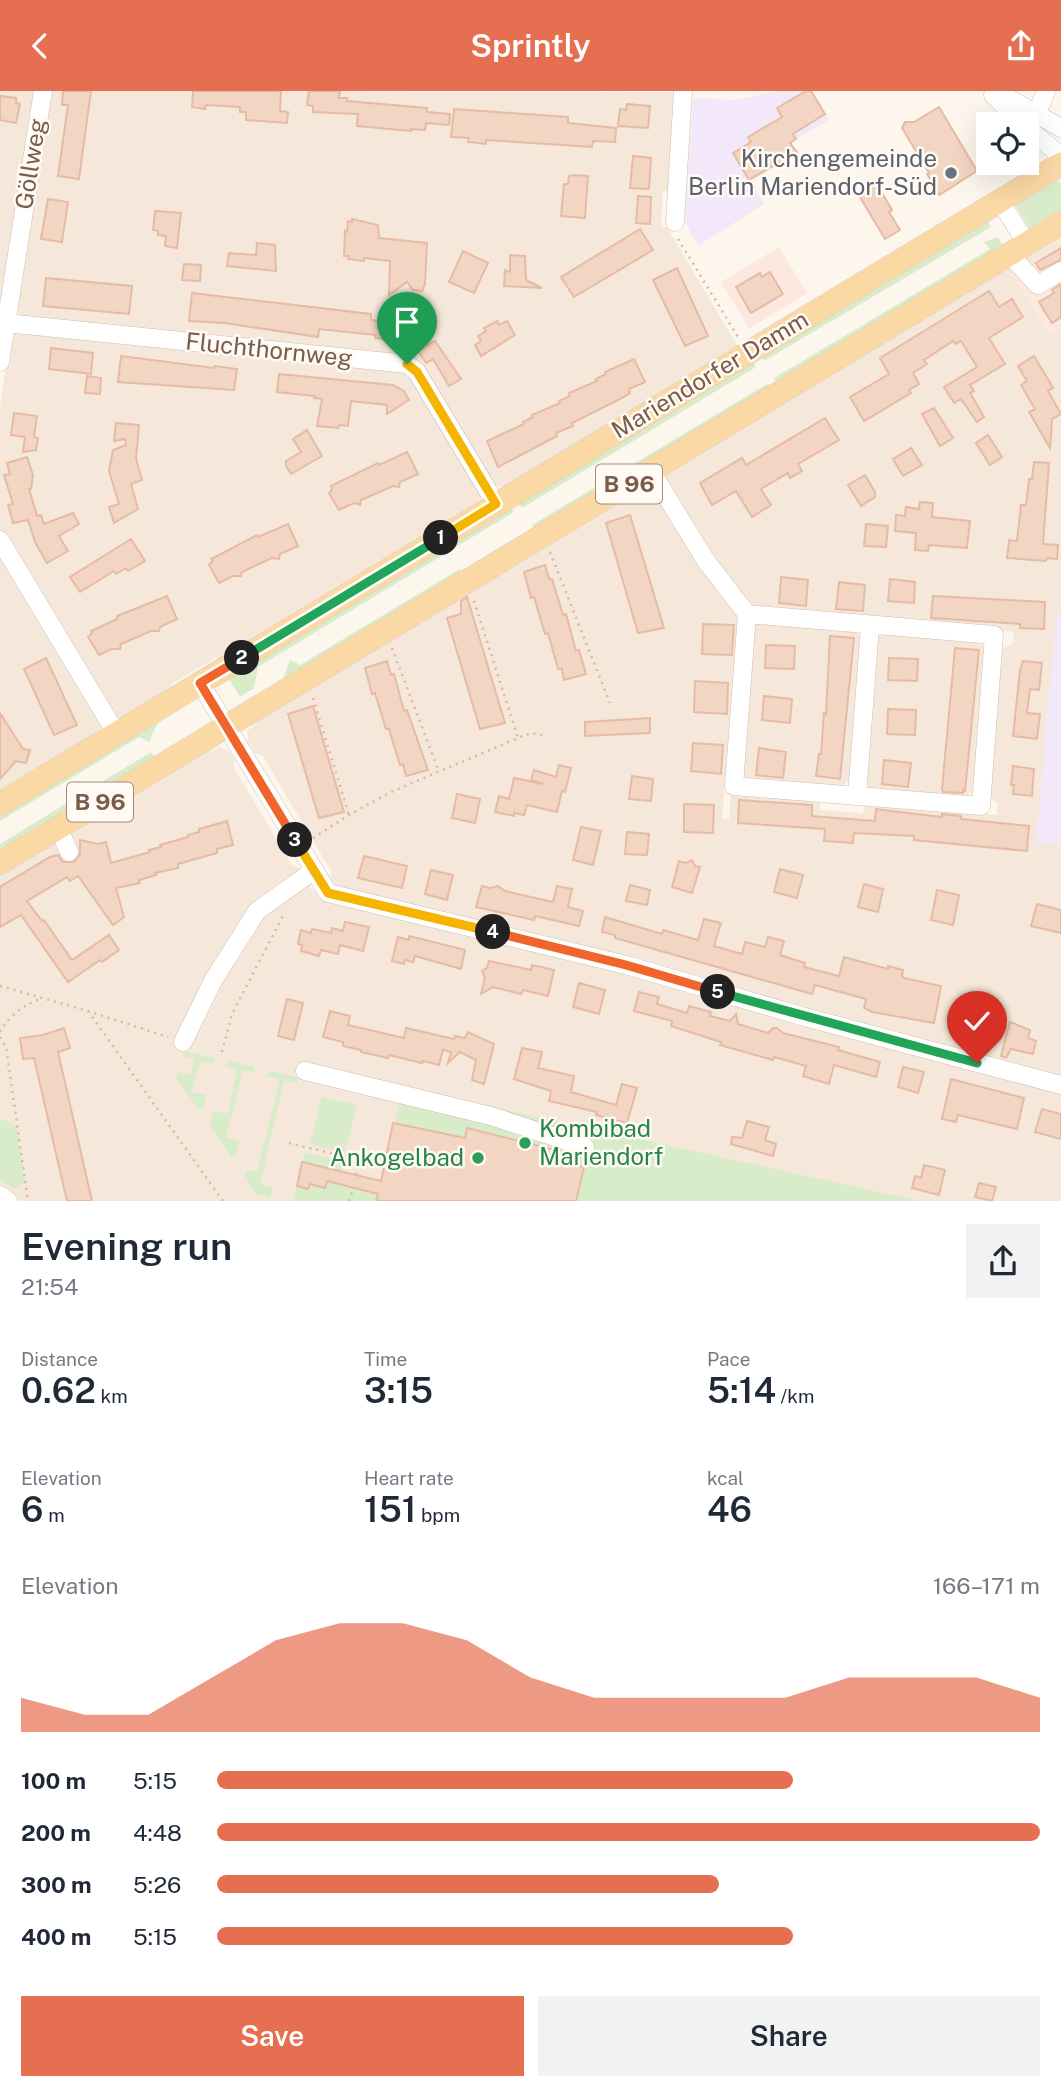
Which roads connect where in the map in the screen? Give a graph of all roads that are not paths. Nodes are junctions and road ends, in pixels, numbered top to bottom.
1 (43, 91) edge
2 (684, 91) edge
3 (988, 91) edge
4 (996, 91) edge
5 (1046, 91) edge
6 (1010, 112) edge
7 (1035, 112) edge
8 (1037, 112) edge
9 (1039, 114) edge
10 (1061, 128) edge
11 (1039, 138) edge
12 (1061, 156) edge
13 (1061, 164) edge
14 (1000, 201) junction
15 (675, 222) road end
16 (1061, 223) edge
17 (1018, 249) junction
18 (1061, 271) edge
19 (6, 323) junction
20 (0, 362) edge
21 (650, 471) junction
22 (496, 504) junction
23 (0, 540) edge
24 (747, 614) junction
25 (870, 625) junction
26 (200, 683) junction
27 (226, 726) junction
28 (116, 733) junction
29 (857, 796) junction
30 (0, 804) edge
31 (58, 827) junction
32 (69, 852) dead end
33 (0, 863) edge
34 (313, 871) junction
35 (183, 1042) road end
36 (304, 1071) dead end
37 (1061, 1085) edge
38 (585, 1147) dead end
39 (0, 1195) edge
40 (8, 1201) edge

1 - 19 street, Göllweg
2 - 15 street
3 - 6 street
4 - 7 street
5 - 8 street
9 - 10 street
11 - 12 street
13 - 14 main road, Mariendorfer Damm / B 96
14 - 17 street
14 - 22 main road, Mariendorfer Damm / B 96
16 - 17 main road, Mariendorfer Damm / B 96
17 - 18 street
17 - 21 main road, Mariendorfer Damm / B 96
19 - 20 street, Göllweg
19 - 22 street, Fluchthornweg
21 - 24 street
21 - 27 main road, Mariendorfer Damm / B 96
22 - 26 main road, Mariendorfer Damm / B 96
23 - 28 street
24 - 25 street
24 - 29 street
25 - 29 street
25 - 29 street
26 - 27 street
26 - 28 main road, Mariendorfer Damm / B 96
27 - 31 main road, Mariendorfer Damm / B 96
27 - 34 street
28 - 30 main road, Mariendorfer Damm / B 96
31 - 32 street
31 - 33 main road, Mariendorfer Damm / B 96
34 - 35 street
34 - 37 street
36 - 38 street
39 - 40 street

